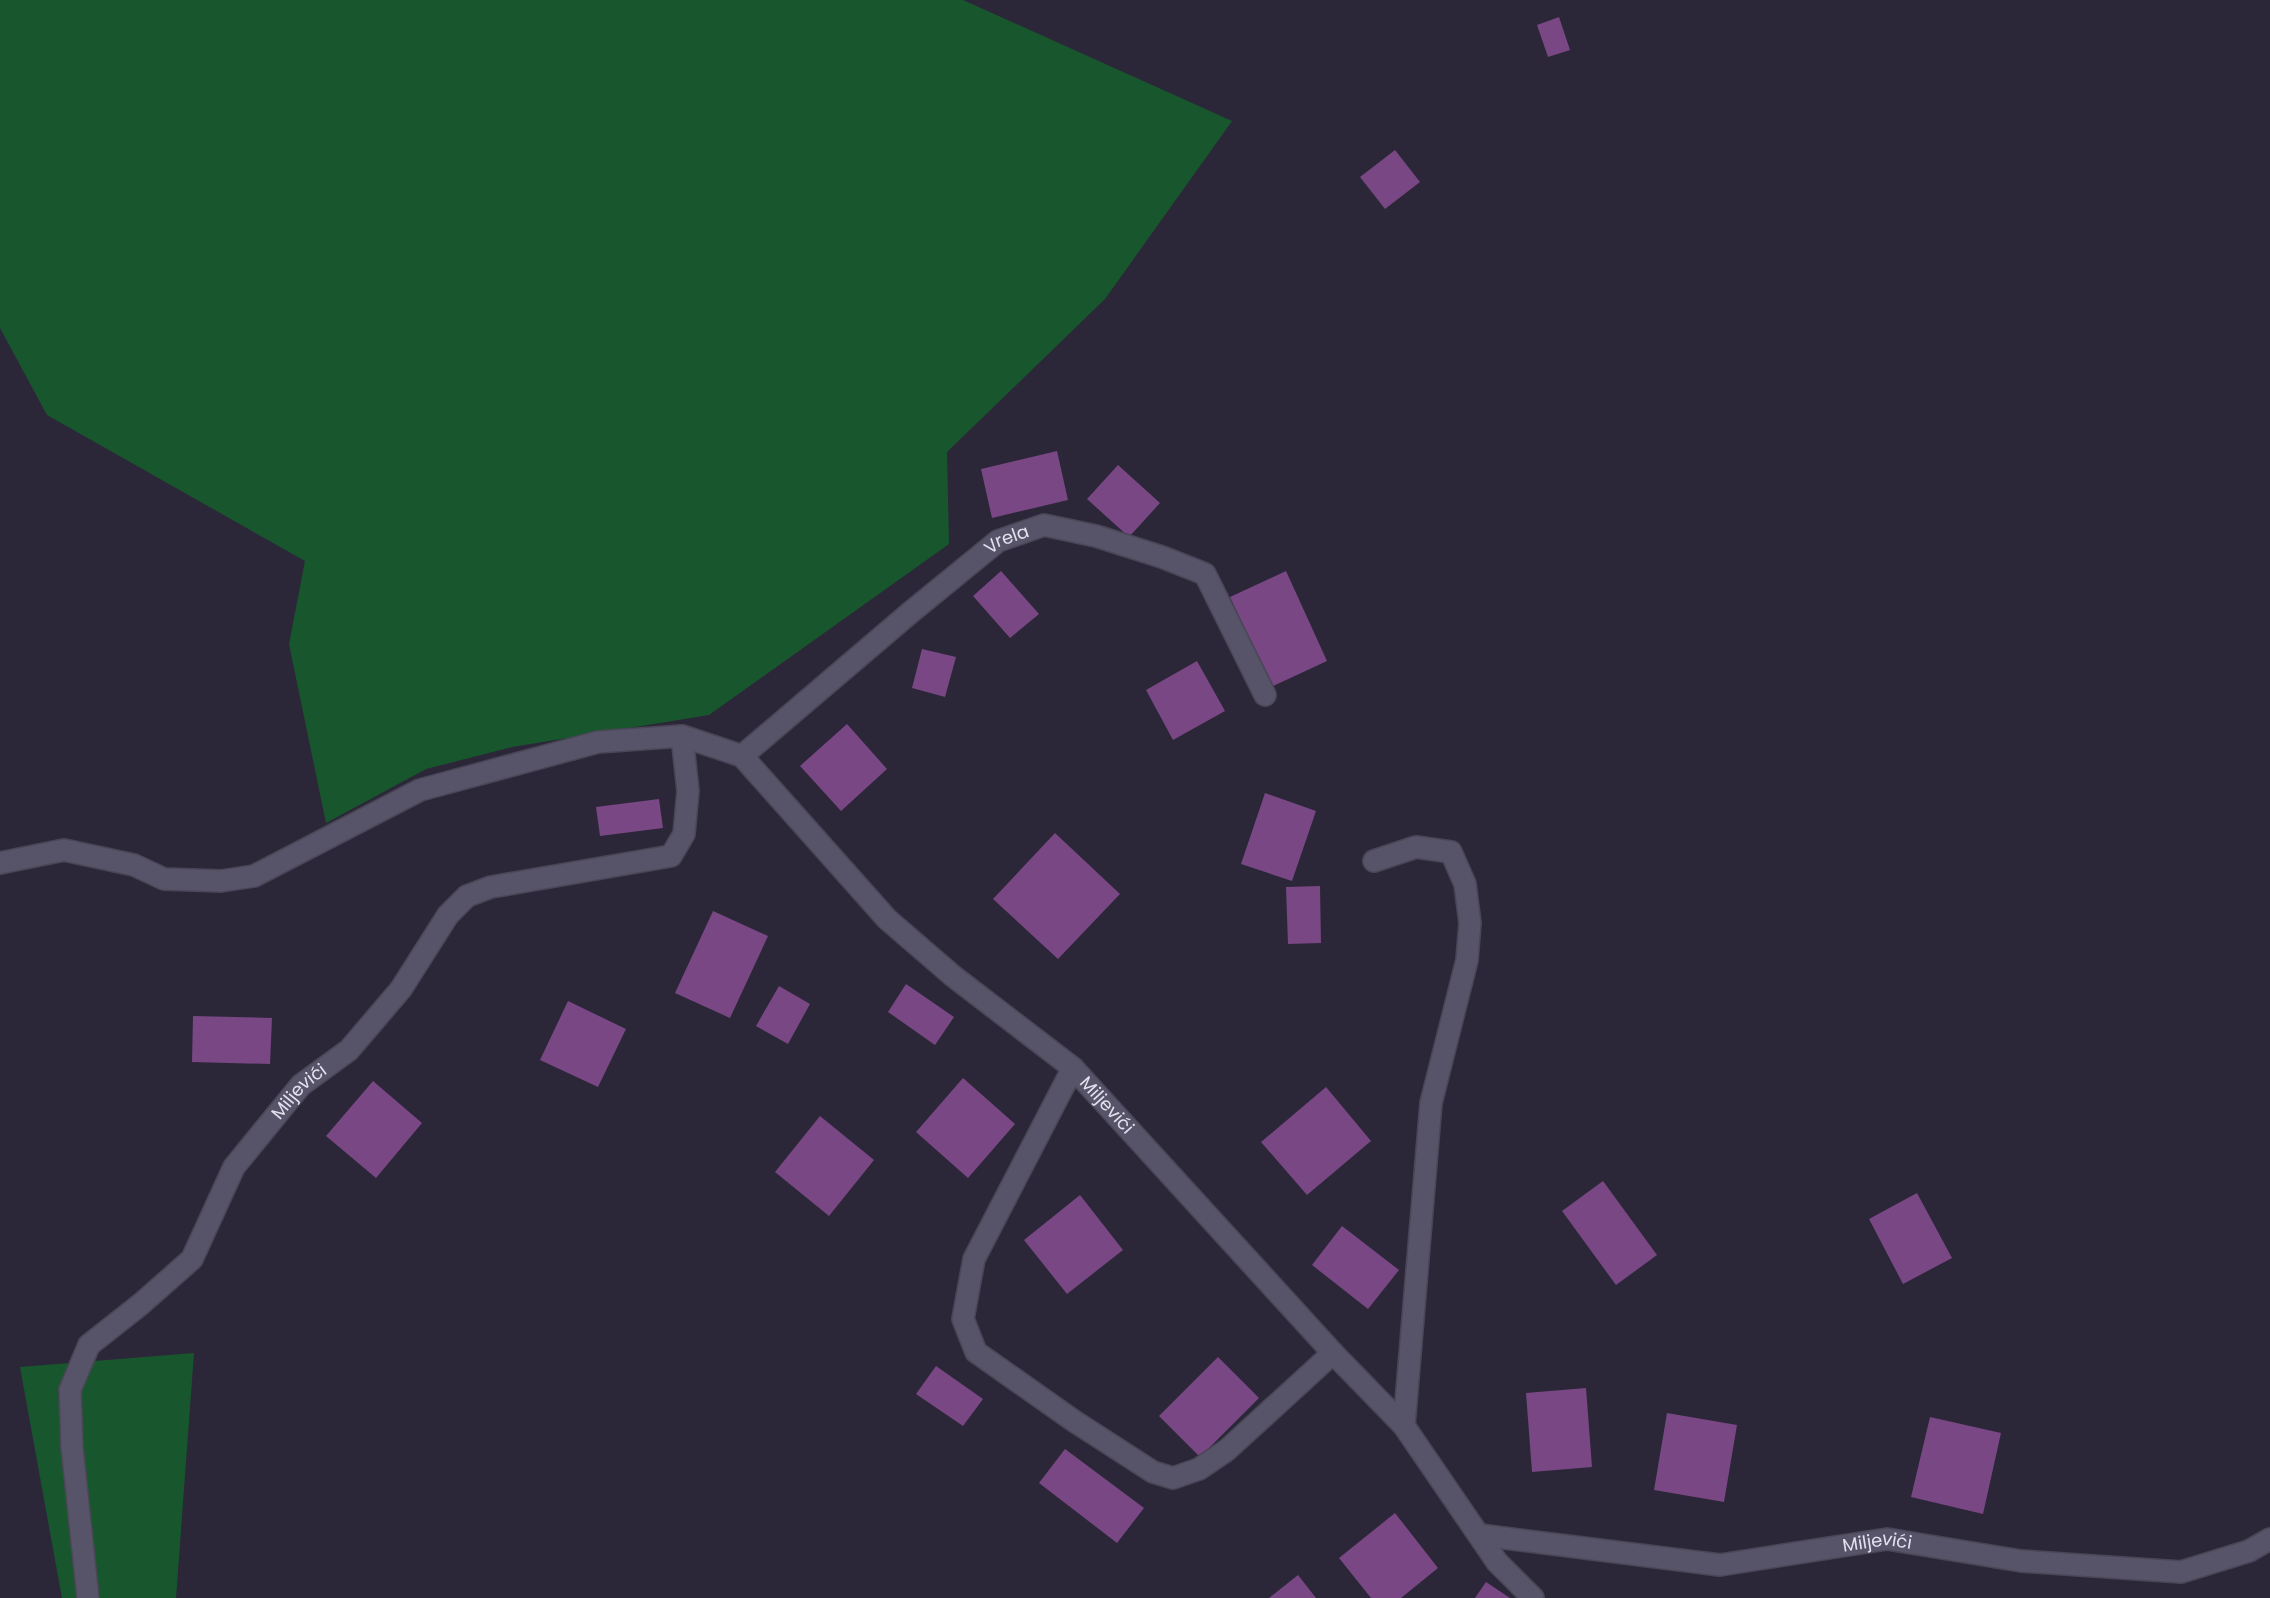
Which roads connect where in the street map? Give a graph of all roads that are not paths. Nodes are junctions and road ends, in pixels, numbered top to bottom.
1 (1265, 695) dead end
2 (682, 736) junction
3 (743, 755) junction
4 (1374, 862) dead end
5 (0, 863) edge
6 (1073, 1068) junction
7 (1333, 1353) junction
8 (1404, 1426) junction
9 (1480, 1535) junction
10 (2270, 1539) edge
11 (88, 1598) edge
12 (1534, 1598) edge

1 - 3 street, Vrela
2 - 3 street
2 - 5 street
2 - 11 street, Miljevići
3 - 6 street, Miljevići
4 - 8 street
6 - 7 street, Miljevići
6 - 7 street
7 - 8 street, Miljevići
8 - 9 street, Miljevići
9 - 10 street, Miljevići
9 - 12 street, Miljevići

